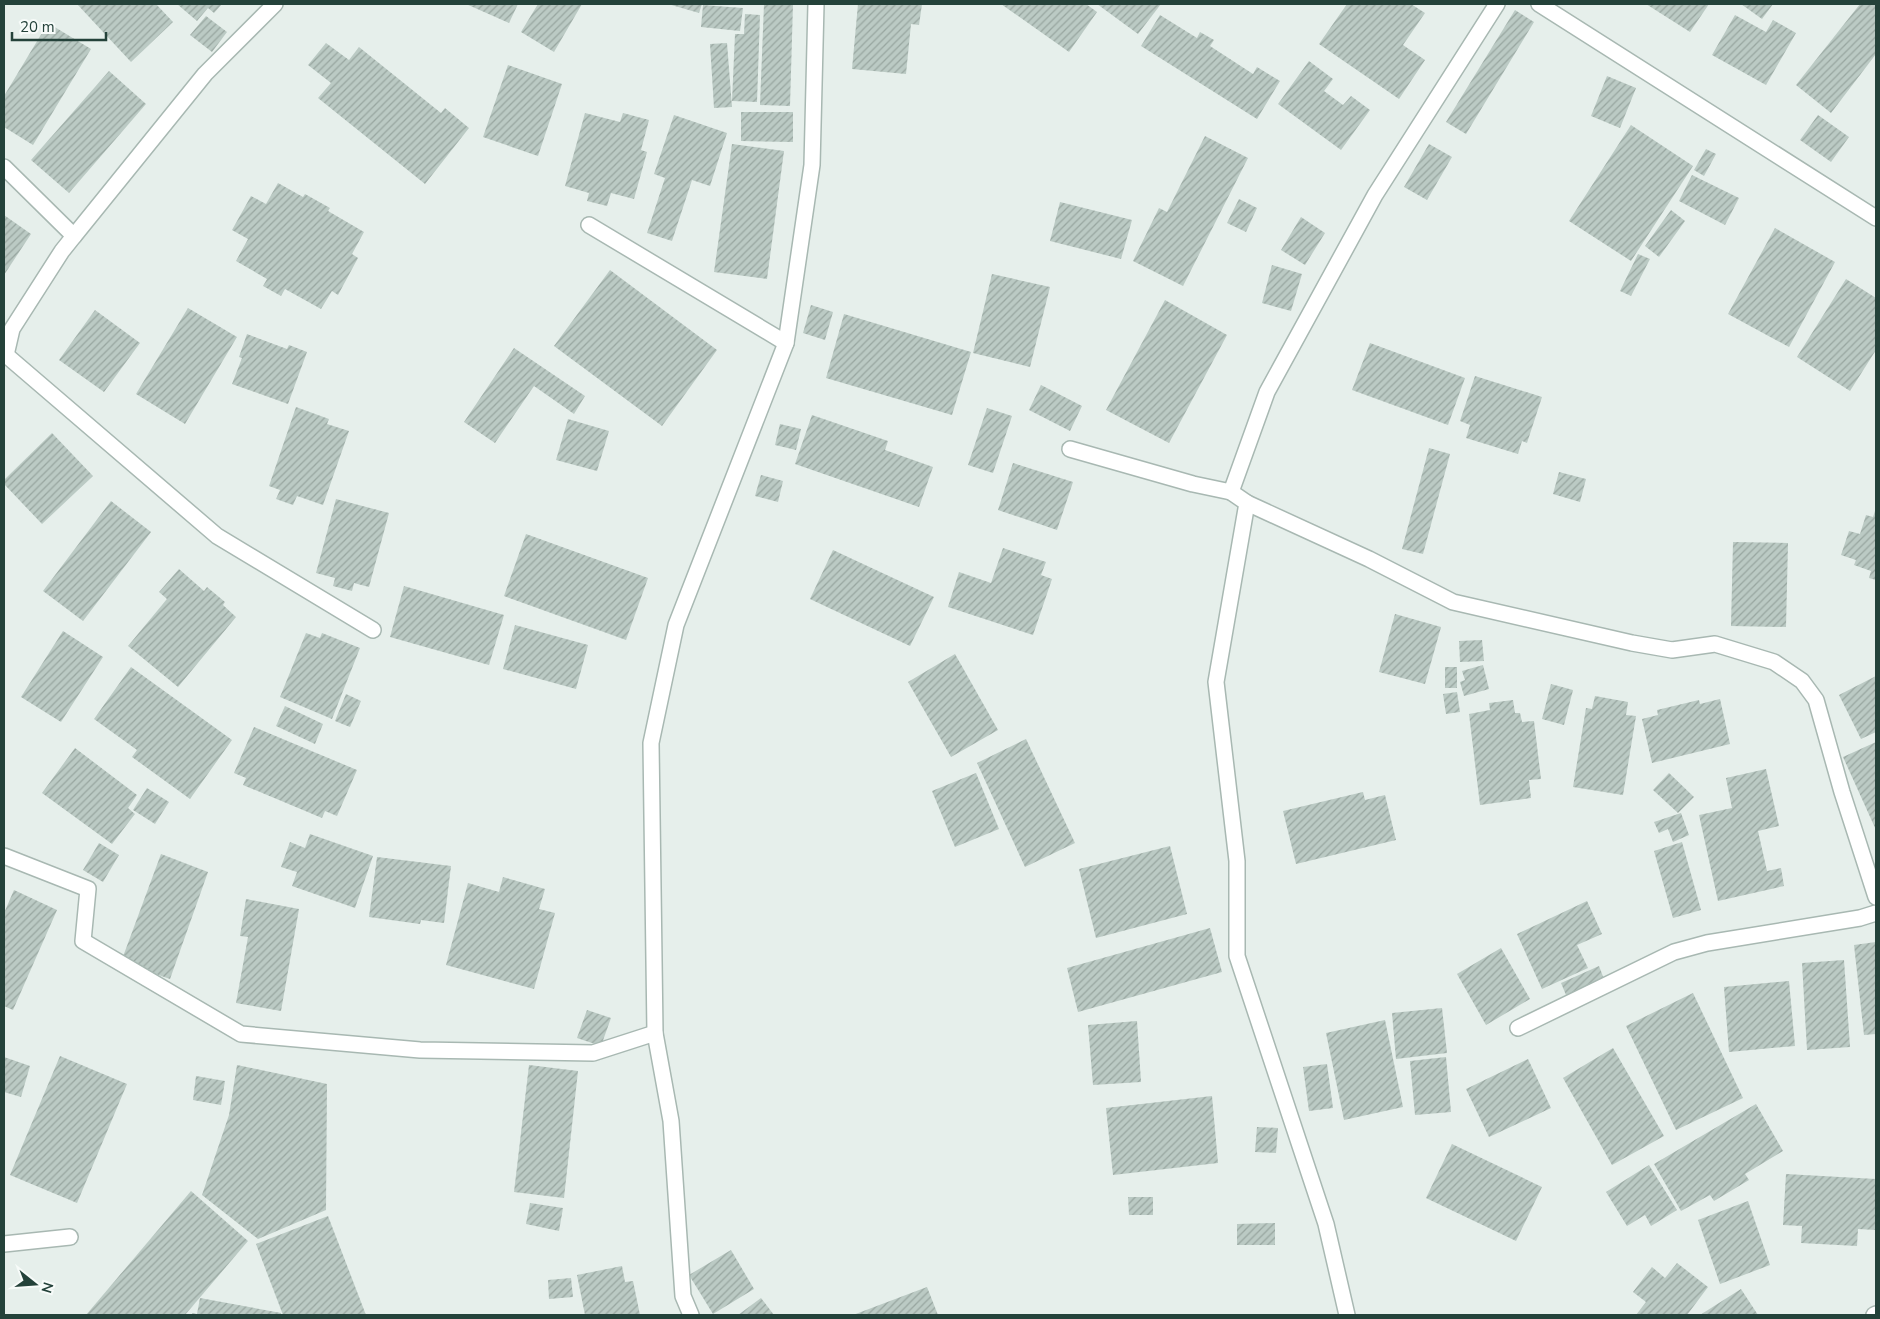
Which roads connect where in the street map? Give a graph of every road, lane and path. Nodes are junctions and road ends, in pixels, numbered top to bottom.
1 (275, 4) edge
2 (816, 4) edge
3 (1497, 4) edge
4 (1539, 4) edge
5 (4, 168) edge
6 (1876, 218) edge
7 (589, 225) dead end
8 (74, 236) junction
9 (786, 343) junction
10 (5, 356) edge
11 (1070, 449) dead end
12 (1231, 492) junction
13 (1247, 503) junction
14 (373, 630) dead end
15 (4, 856) edge
16 (1876, 897) edge
17 (1876, 913) edge
18 (1518, 1028) dead end
19 (655, 1033) junction
20 (70, 1237) dead end
21 (4, 1244) edge
22 (691, 1315) edge
23 (1347, 1315) edge

1 - 8 street
2 - 9 street
3 - 12 street
4 - 6 street
5 - 8 street
7 - 9 street
8 - 10 street
9 - 19 street
10 - 14 street
11 - 12 street
12 - 13 street
13 - 16 street
13 - 23 street
15 - 19 street
17 - 18 street
19 - 22 street
20 - 21 street

